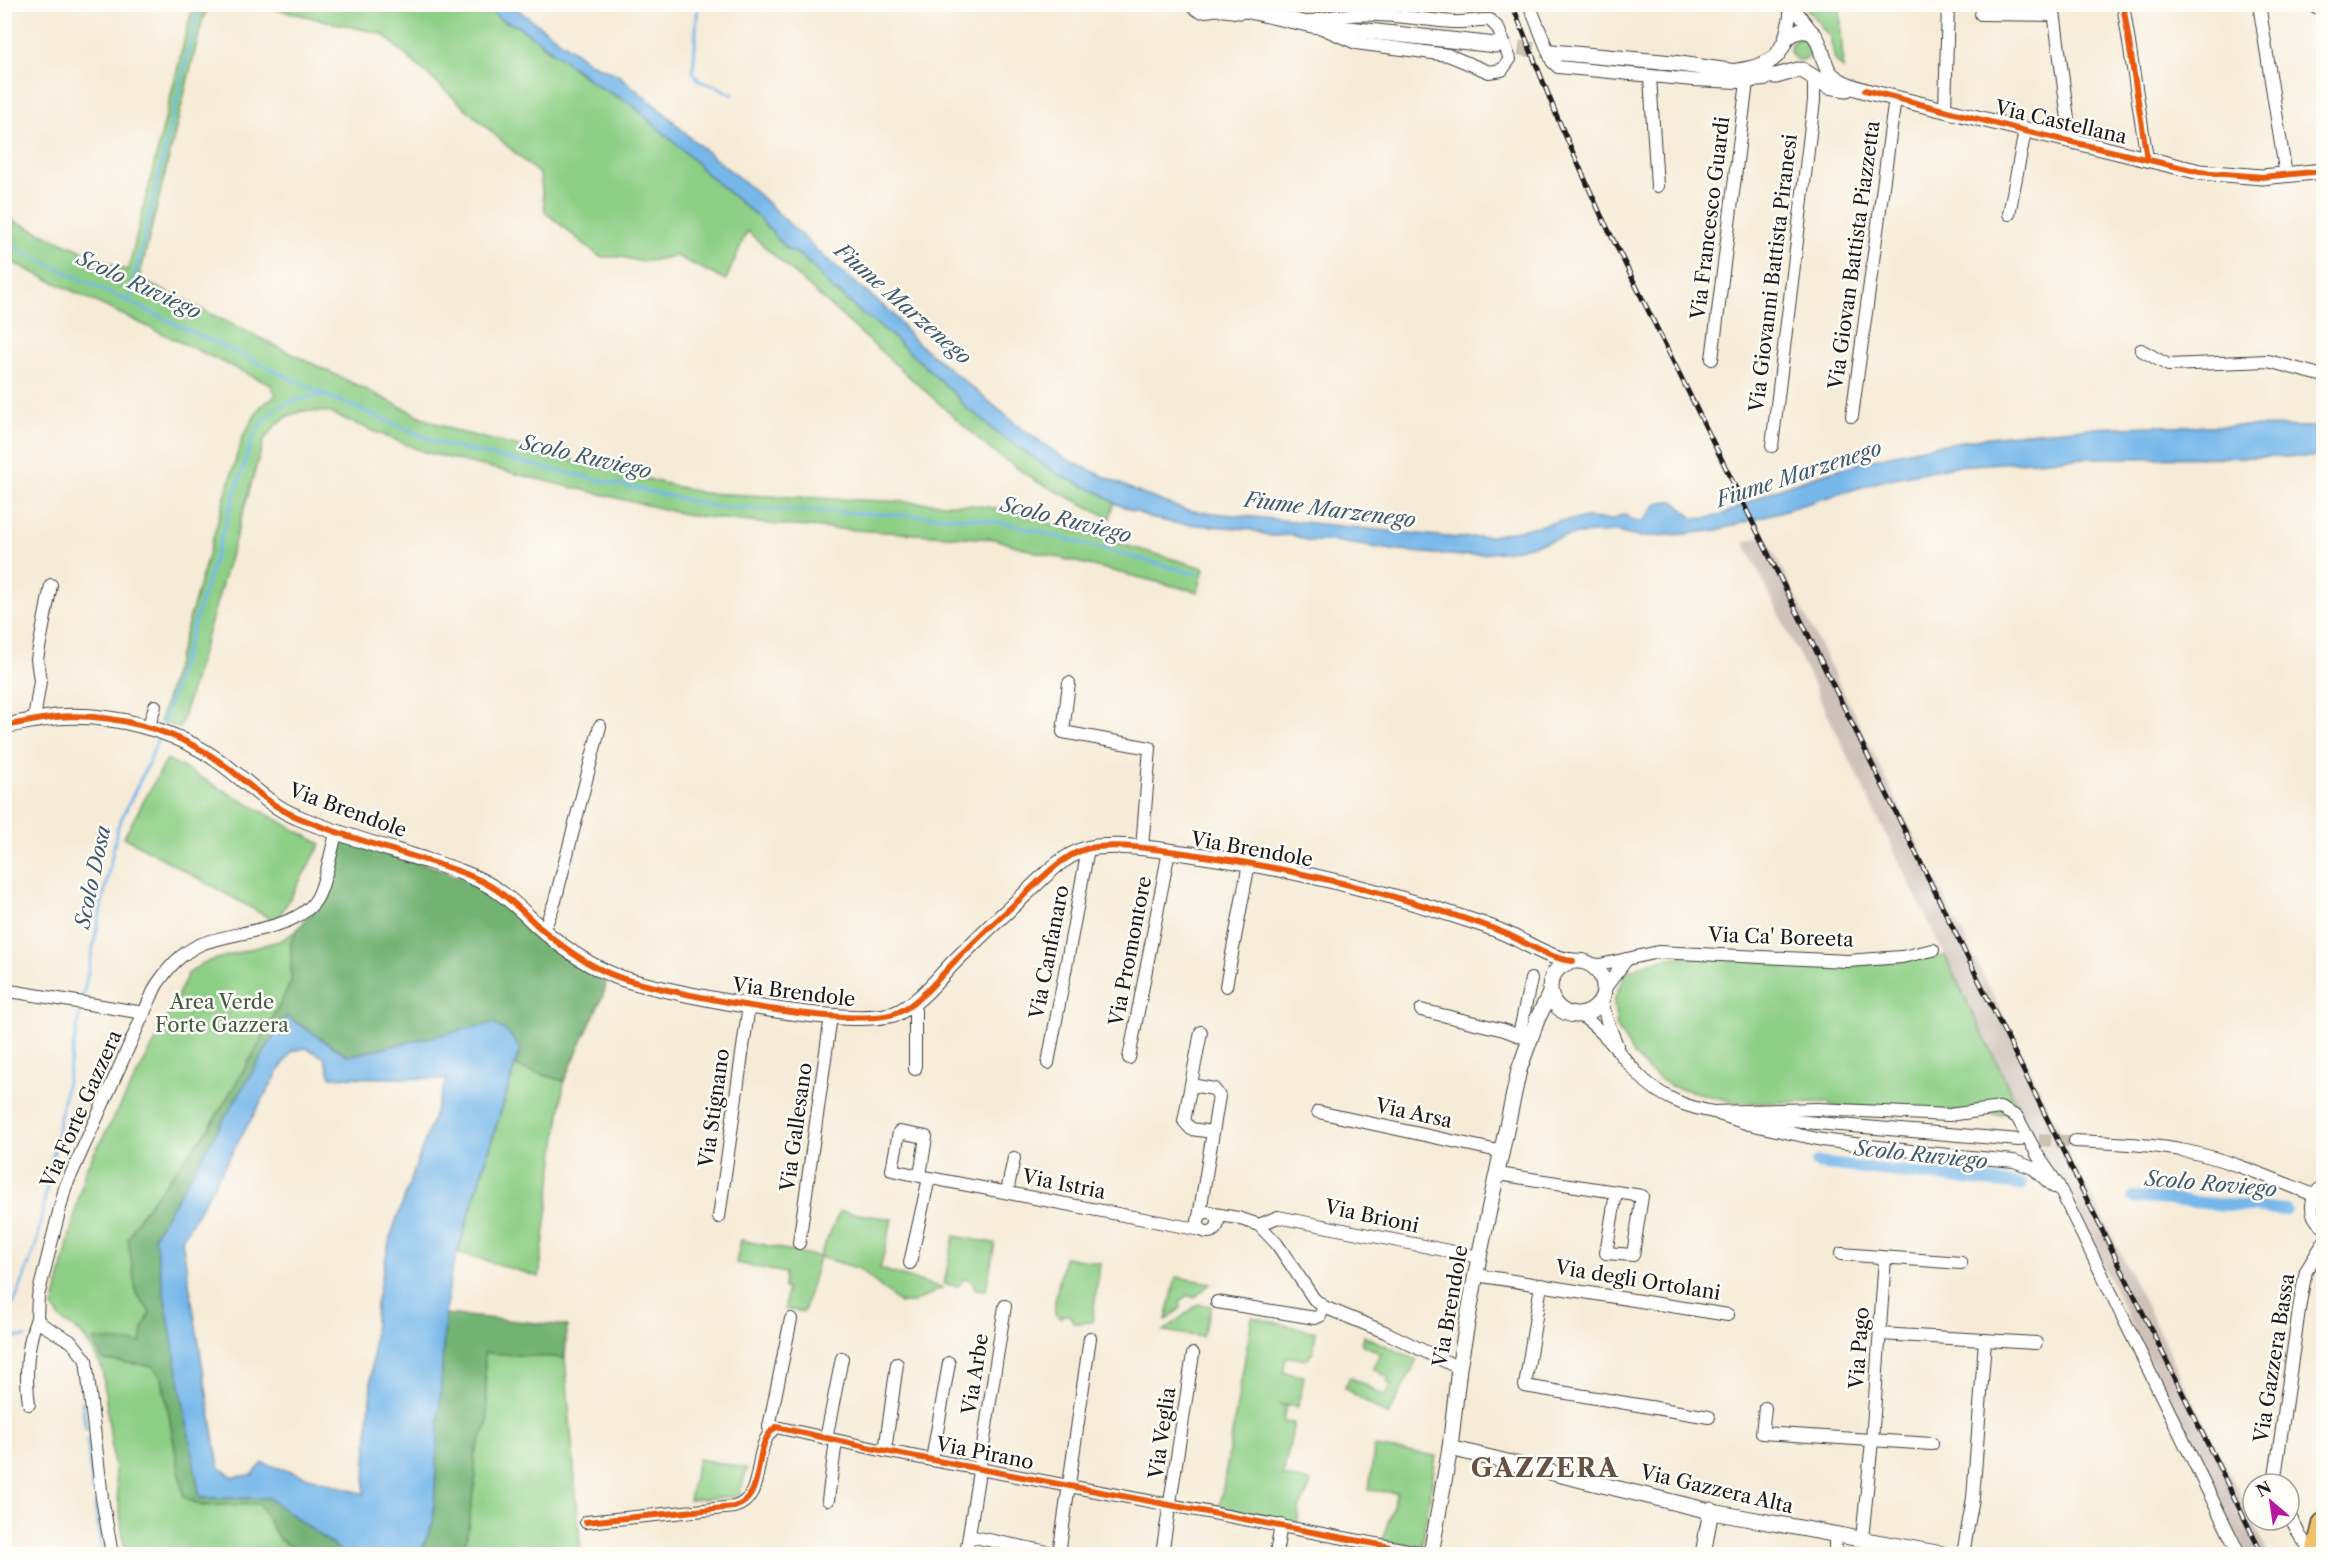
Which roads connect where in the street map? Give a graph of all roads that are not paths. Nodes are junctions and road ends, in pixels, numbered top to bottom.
1 (1529, 4) edge
2 (1790, 4) edge
3 (1948, 4) edge
4 (2123, 4) edge
5 (2259, 4) edge
6 (2311, 4) edge
7 (1198, 6) edge
8 (1241, 7) edge
9 (1382, 10) edge
10 (2053, 10) edge
11 (2324, 11) edge
12 (1981, 14) dead end
13 (1309, 24) junction
14 (1783, 44) junction
15 (1819, 44) junction
16 (1496, 45) tunnel mouth
17 (1552, 52) tunnel mouth
18 (1804, 72) junction
19 (1650, 77) junction
20 (1742, 77) junction
21 (1842, 89) junction
22 (1865, 90) junction
23 (1895, 98) junction
24 (1813, 105) junction
25 (1945, 111) junction
26 (2025, 131) junction
27 (2071, 141) junction
28 (2147, 159) junction
29 (2324, 171) edge
30 (2286, 176) junction
31 (1657, 186) dead end
32 (2009, 214) dead end
33 (2141, 350) dead end
34 (1712, 359) dead end
35 (2324, 376) edge
36 (1852, 417) dead end
37 (1772, 446) dead end
38 (51, 585) dead end
39 (1069, 683) dead end
40 (155, 706) dead end
41 (34, 720) junction
42 (4, 726) edge
43 (600, 726) dead end
44 (157, 732) junction
45 (337, 831) junction
46 (1142, 848) junction
47 (1086, 849) junction
48 (1169, 851) junction
49 (1249, 863) junction
50 (541, 929) junction
51 (1524, 943) junction
52 (1933, 950) dead end
53 (1628, 959) junction
54 (1573, 961) junction
55 (1590, 964) junction
56 (1531, 979) dead end
57 (1226, 986) dead end
58 (1551, 987) junction
59 (4, 990) edge
60 (1604, 994) junction
61 (911, 1004) junction
62 (749, 1005) junction
63 (1421, 1010) dead end
64 (144, 1013) junction
65 (1573, 1014) junction
66 (831, 1016) junction
67 (1201, 1032) dead end
68 (1527, 1037) junction
69 (1618, 1049) junction
70 (1130, 1058) dead end
71 (1048, 1063) dead end
72 (915, 1069) dead end
73 (1191, 1085) junction
74 (1318, 1112) dead end
75 (1714, 1112) junction
76 (1213, 1132) junction
77 (2019, 1140) tunnel mouth
78 (2075, 1141) tunnel mouth
79 (1503, 1152) junction
80 (1014, 1158) dead end
81 (1498, 1174) junction
82 (2324, 1185) edge
83 (1007, 1192) junction
84 (1616, 1192) junction
85 (2061, 1195) junction
86 (2314, 1195) junction
87 (1215, 1214) junction
88 (1199, 1216) junction
89 (719, 1217) dead end
90 (1259, 1225) junction
91 (2324, 1227) edge
92 (1201, 1230) junction
93 (2324, 1242) edge
94 (799, 1243) dead end
95 (1841, 1254) dead end
96 (1479, 1257) junction
97 (1885, 1258) junction
98 (910, 1263) dead end
99 (1961, 1263) dead end
100 (1476, 1275) junction
101 (1541, 1284) junction
102 (1217, 1302) dead end
103 (1005, 1306) dead end
104 (1324, 1307) junction
105 (1728, 1314) dead end
106 (37, 1318) junction
107 (791, 1319) dead end
108 (1880, 1334) junction
109 (1090, 1338) dead end
110 (1984, 1341) junction
111 (2036, 1343) dead end
112 (1193, 1353) dead end
113 (842, 1358) dead end
114 (949, 1363) dead end
115 (897, 1364) dead end
116 (1459, 1368) junction
117 (29, 1404) dead end
118 (1765, 1408) dead end
119 (1709, 1417) dead end
120 (770, 1431) junction
121 (831, 1440) junction
122 (1872, 1441) junction
123 (1932, 1444) dead end
124 (1450, 1448) junction
125 (885, 1451) junction
126 (932, 1460) junction
127 (980, 1468) junction
128 (2276, 1472) edge
129 (1068, 1485) junction
130 (828, 1500) dead end
131 (1171, 1505) junction
132 (1711, 1510) junction
133 (586, 1522) dead end
134 (2323, 1524) edge
135 (1281, 1525) junction
136 (2298, 1532) edge
137 (1835, 1534) junction
138 (969, 1536) junction
139 (2300, 1536) junction
140 (1862, 1539) junction
141 (112, 1554) edge
142 (966, 1554) edge
143 (1058, 1554) edge
144 (1162, 1554) edge
145 (1276, 1554) edge
146 (1430, 1554) edge
147 (1703, 1554) edge
148 (1835, 1554) edge
149 (1942, 1554) edge
150 (1963, 1554) edge
151 (2240, 1554) edge
152 (2302, 1554) edge
153 (2315, 1554) edge

1 - 19 street
2 - 14 street
2 - 15 street
3 - 25 street
4 - 28 street
5 - 30 street
6 - 11 street
7 - 8 street
8 - 13 street
9 - 13 street
9 - 13 street
10 - 12 street
10 - 27 street
13 - 16 street
14 - 15 street
14 - 18 street, Via Castellana
14 - 20 street
15 - 18 street
15 - 22 street, Via Castellana
17 - 20 street
18 - 20 street
18 - 21 street, Via Castellana
18 - 24 street, Via Giovanni Battista Piranesi
19 - 20 street
19 - 31 street
20 - 34 street, Via Francesco Guardi
21 - 22 street, Via Castellana
21 - 24 street
22 - 23 street, Via Castellana
23 - 25 street, Via Castellana
23 - 36 street, Via Giovan Battista Piazzetta
24 - 37 street, Via Giovanni Battista Piranesi
25 - 26 street, Via Castellana
26 - 27 street, Via Castellana
26 - 32 street
27 - 28 street, Via Castellana
28 - 30 street, Via Castellana
29 - 30 street, Via Castellana
33 - 35 street
38 - 41 street
39 - 46 street
40 - 44 street
41 - 42 street, Via Brendole
41 - 44 street, Via Brendole
43 - 50 street
44 - 45 street, Via Brendole
45 - 50 street, Via Brendole
45 - 64 street, Via Forte Gazzera
46 - 47 street, Via Brendole
46 - 48 street, Via Brendole
47 - 61 street, Via Brendole
47 - 71 street, Via Canfanaro
48 - 49 street, Via Brendole
48 - 70 street, Via Promontore
49 - 51 street, Via Brendole
49 - 57 street, Via Brendole
50 - 62 street, Via Brendole
51 - 54 street, Via Brendole
51 - 58 street, Via Brendole
52 - 53 street, Via Ca' Boreeta
53 - 55 street, Via Ca' Boreeta
53 - 60 street
54 - 55 street
54 - 58 street
55 - 60 street
56 - 68 street
58 - 65 street
58 - 68 street, Via Brendole
59 - 64 street
60 - 65 street
60 - 69 street
61 - 66 street, Via Brendole
61 - 72 street
62 - 66 street, Via Brendole
62 - 89 street, Via Stignano
63 - 68 street
64 - 106 street, Via Forte Gazzera
65 - 68 street
65 - 69 street
66 - 94 street, Via Gallesano
67 - 73 street
68 - 79 street, Via Brendole
69 - 75 street
73 - 76 street
73 - 76 street
74 - 79 street, Via Arsa
75 - 77 street
75 - 85 street
75 - 85 street
76 - 88 street
78 - 86 street
79 - 81 street, Via Brendole
80 - 83 street
81 - 84 street
81 - 96 street, Via Brendole
82 - 86 street
83 - 92 street, Via Istria
83 - 98 street, Via Istria
84 - 84 street
85 - 151 street
86 - 91 street
87 - 88 street
87 - 90 street
87 - 92 street
88 - 92 street
90 - 96 street, Via Brioni
90 - 104 street
93 - 128 street, Via Gazzera Bassa
95 - 97 street
96 - 100 street, Via Brendole
97 - 99 street
97 - 108 street, Via Pago
100 - 101 street, Via degli Ortolani
100 - 116 street, Via Brendole
101 - 105 street, Via degli Ortolani
101 - 119 street, Via degli Ortolani
102 - 104 street
103 - 127 street, Via Arbe
104 - 116 street
106 - 117 street, Via Forte Gazzera
106 - 141 street
107 - 120 street
108 - 110 street
108 - 122 street, Via Pago
109 - 129 street
110 - 111 street
110 - 150 street
112 - 131 street, Via Veglia
113 - 121 street
114 - 126 street, Via Pirano
115 - 125 street
116 - 124 street, Via Brendole
118 - 122 street
120 - 121 street, Via Pirano
120 - 133 street
121 - 125 street, Via Pirano
121 - 130 street
122 - 123 street
122 - 140 street, Via Pago
124 - 132 street, Via Gazzera Alta
124 - 146 street, Via Brendole
125 - 126 street, Via Pirano
126 - 127 street, Via Pirano
127 - 129 street, Via Pirano
127 - 138 street, Via Arbe
129 - 131 street, Via Pirano
129 - 143 street
131 - 135 street, Via Pirano
131 - 144 street, Via Veglia
132 - 137 street, Via Gazzera Alta
132 - 147 street
134 - 153 highway
135 - 145 street
135 - 146 street, Via Pirano
136 - 139 street
137 - 140 street, Via Gazzera Alta
137 - 148 street
138 - 142 street, Via Arbe
138 - 143 street
139 - 152 street
139 - 153 street
140 - 149 street, Via Gazzera Alta

